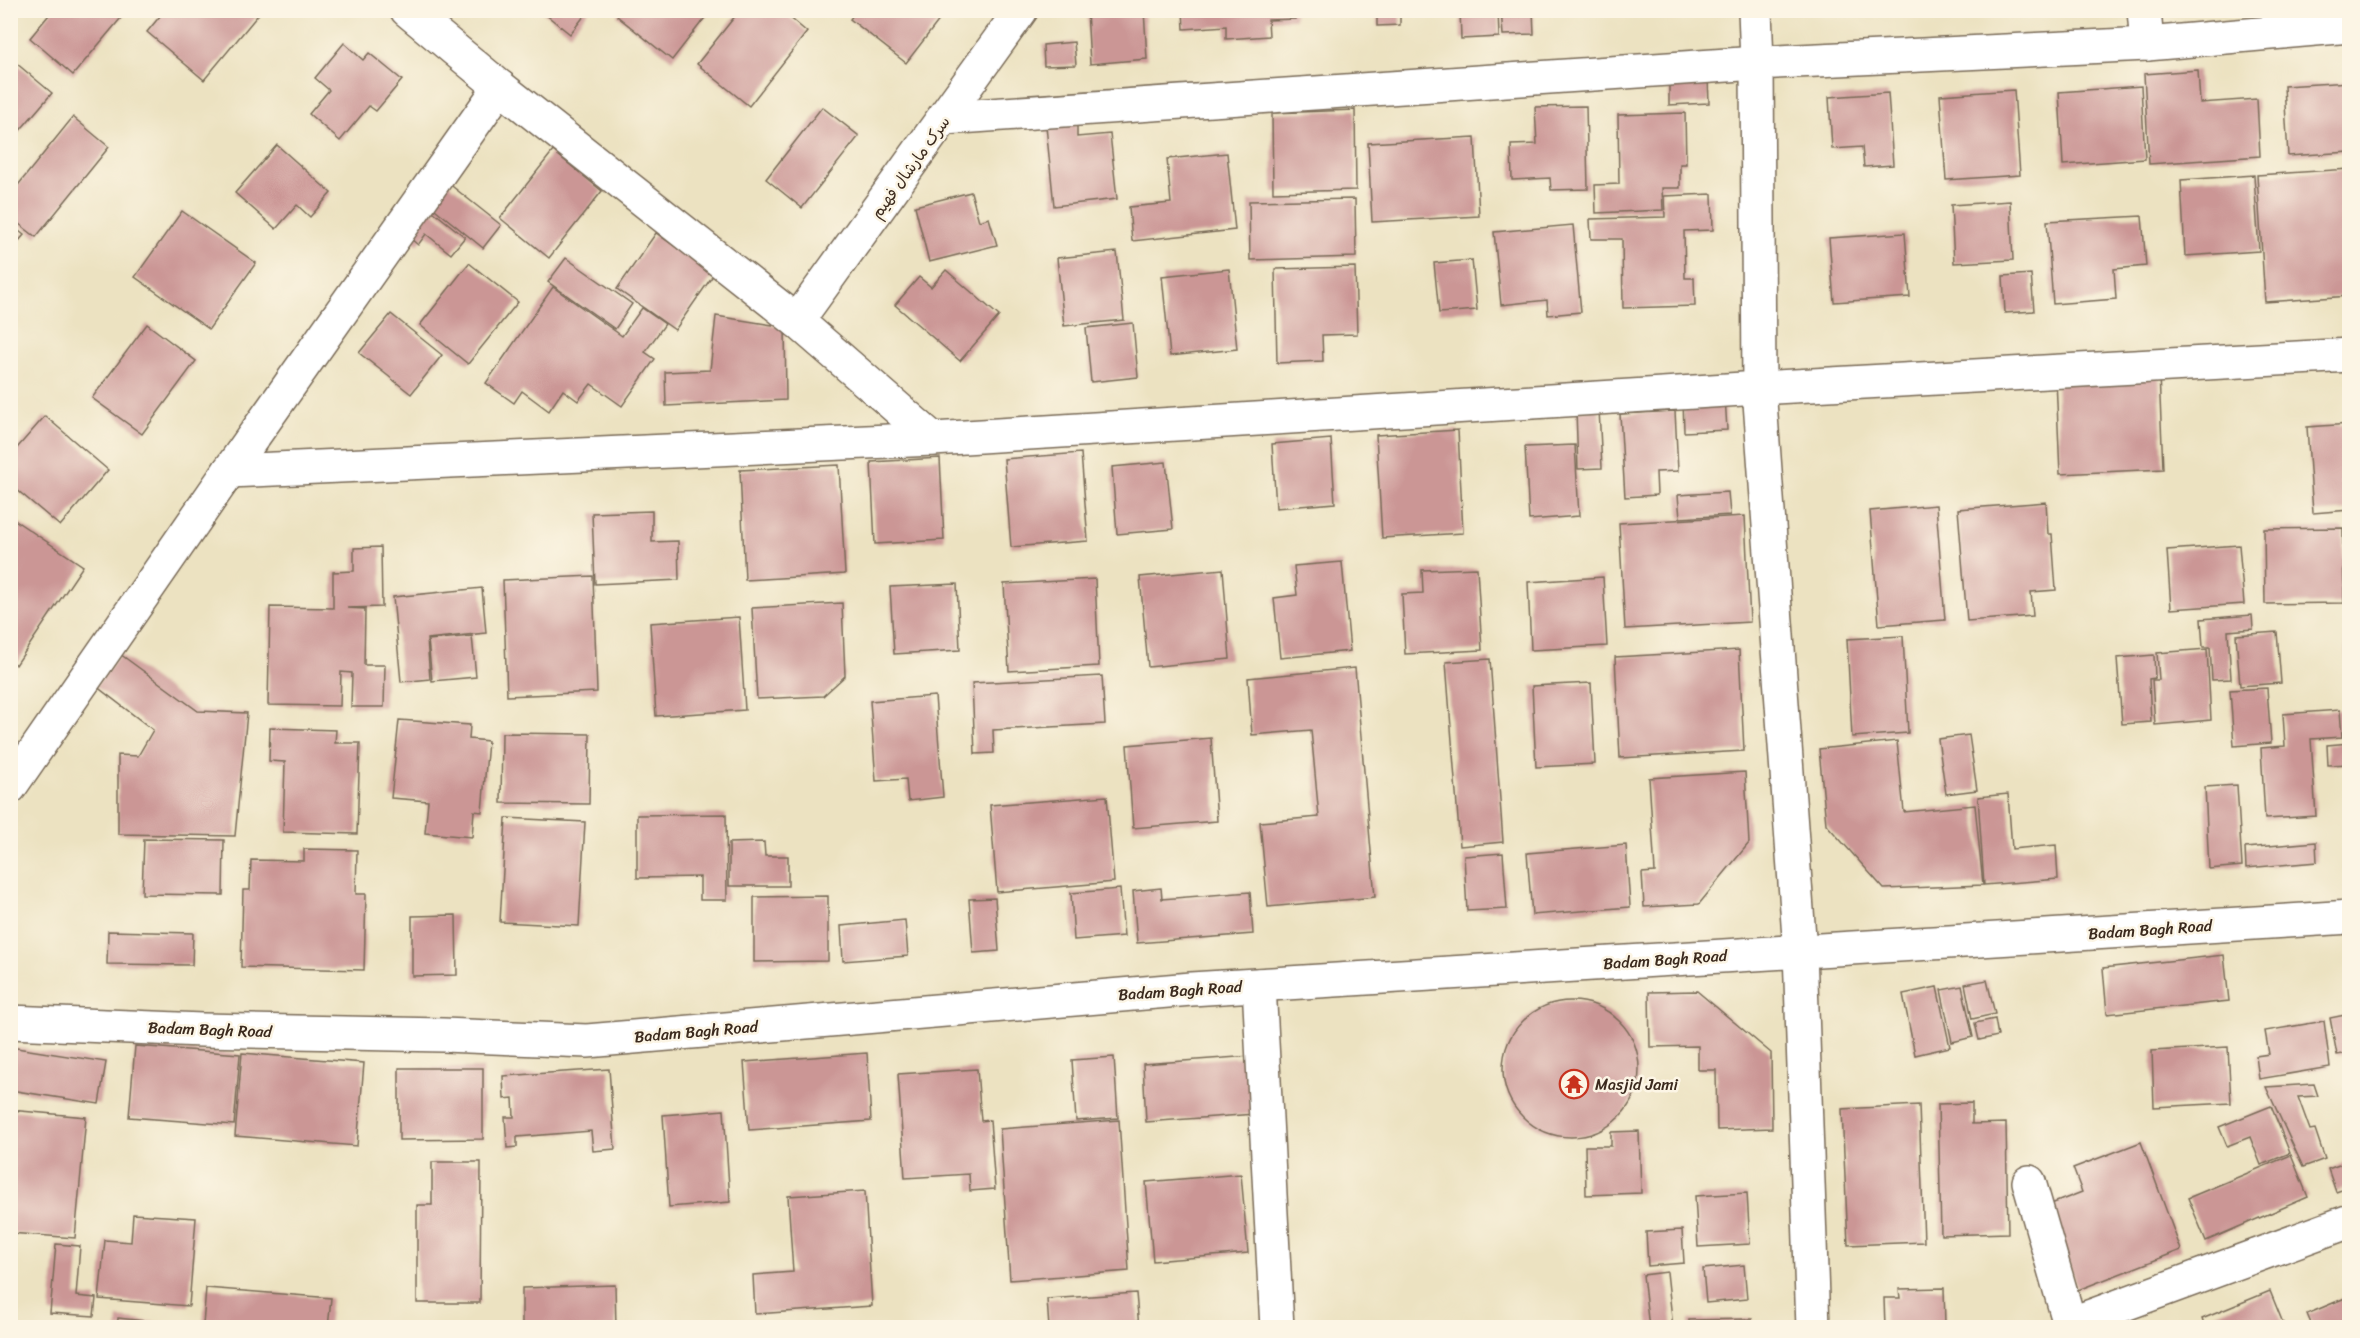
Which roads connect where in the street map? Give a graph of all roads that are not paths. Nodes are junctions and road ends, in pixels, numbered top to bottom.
1 (407, 10) edge
2 (1022, 10) edge
3 (1755, 10) edge
4 (2144, 10) edge
5 (2349, 26) edge
6 (2147, 44) junction
7 (1757, 63) junction
8 (500, 87) junction
9 (945, 118) junction
10 (797, 321) junction
11 (2349, 356) edge
12 (1759, 388) junction
13 (933, 439) junction
14 (229, 471) junction
15 (10, 787) edge
16 (2349, 917) edge
17 (1800, 951) junction
18 (1259, 985) junction
19 (10, 1022) edge
20 (2029, 1182) dead end
21 (2349, 1221) edge
22 (2070, 1326) edge
23 (1277, 1328) edge
24 (1813, 1328) edge

1 - 8 street
2 - 9 street, سرک مارشال فهیم
3 - 7 street
4 - 6 street
5 - 6 street
6 - 7 street
7 - 9 street
7 - 12 street
8 - 10 street
8 - 14 street
9 - 10 street, سرک مارشال فهیم
10 - 13 street
11 - 12 street
12 - 13 street
12 - 17 street
13 - 14 street
14 - 15 street
16 - 17 street, Badam Bagh Road
17 - 18 street, Badam Bagh Road
17 - 24 street
18 - 19 street, Badam Bagh Road
18 - 23 street
20 - 22 street
21 - 22 street

